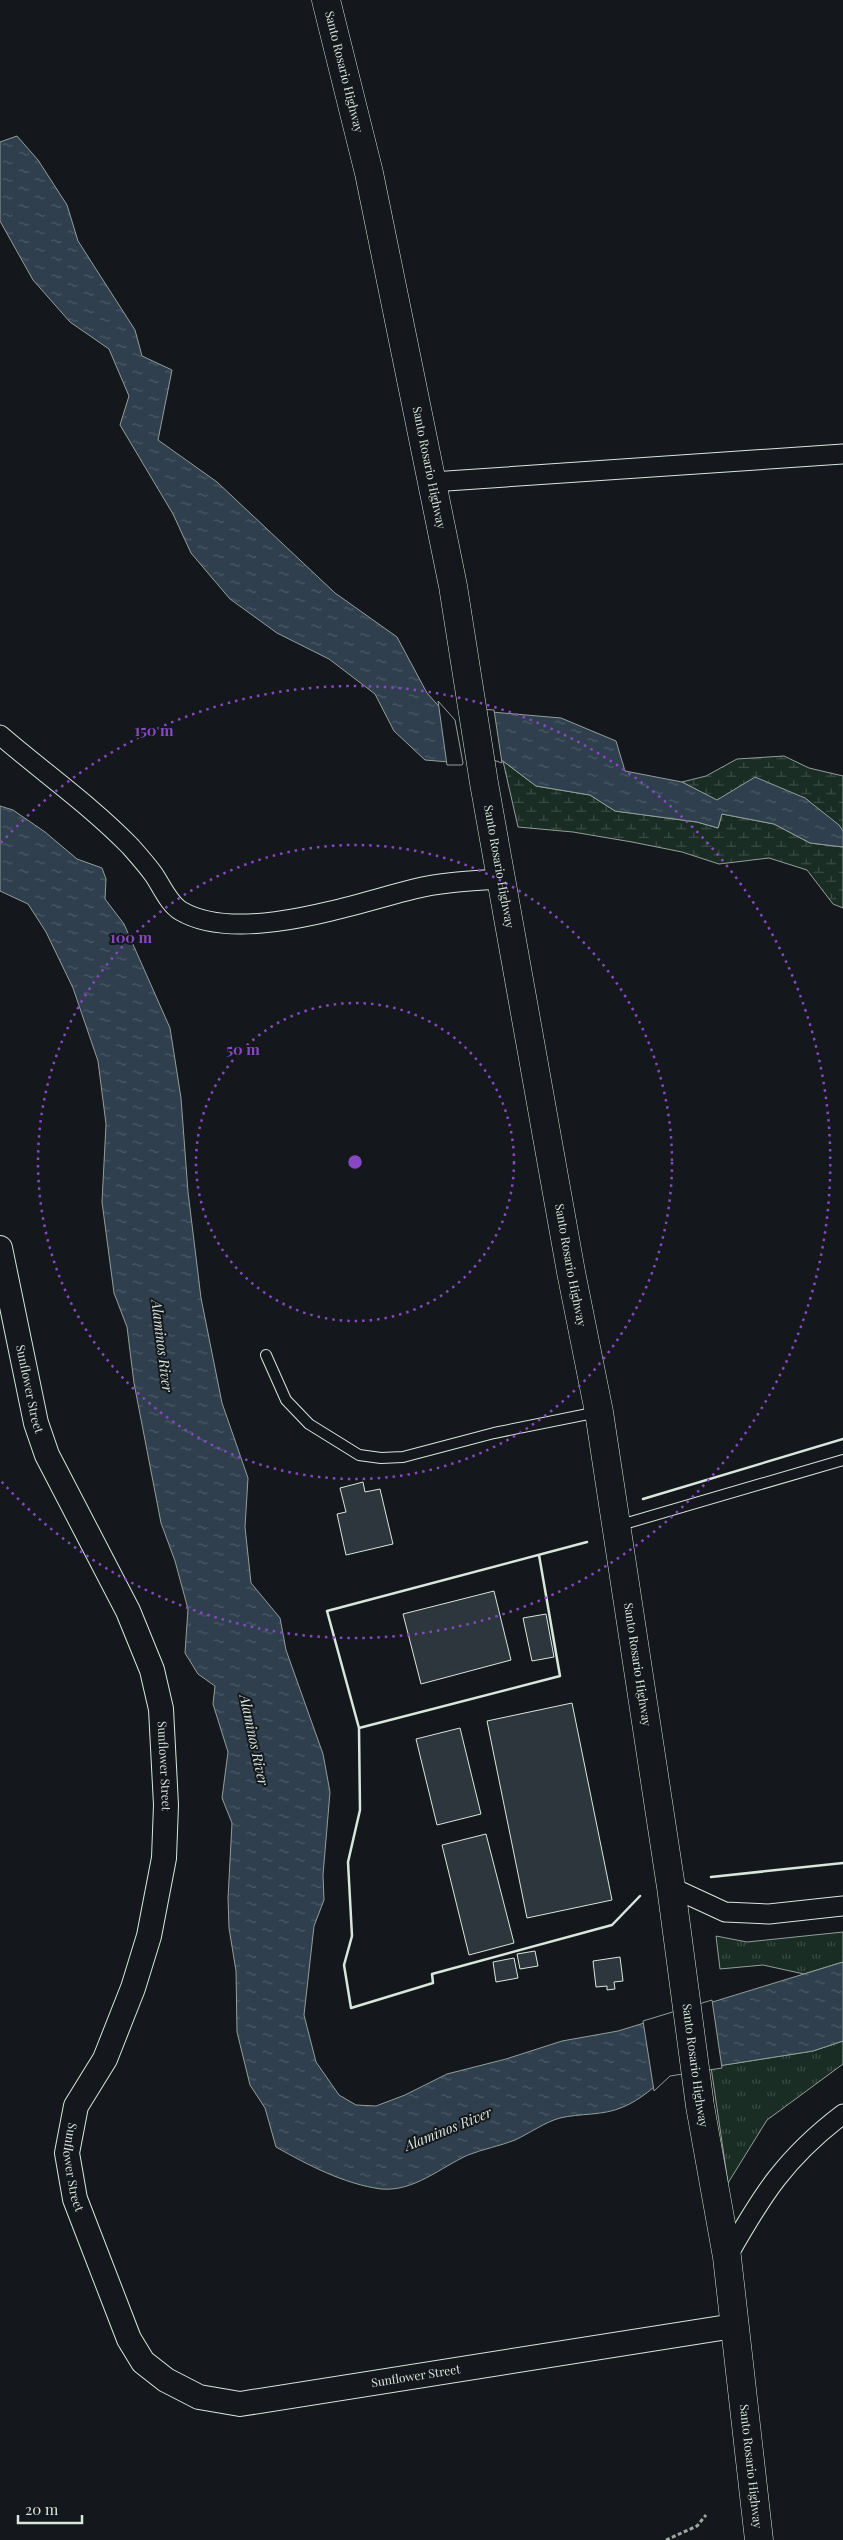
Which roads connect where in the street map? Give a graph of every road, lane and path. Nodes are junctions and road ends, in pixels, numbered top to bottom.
1 (326, 0) edge
2 (843, 454) edge
3 (432, 482) junction
4 (0, 735) edge
5 (501, 879) junction
6 (0, 1248) edge
7 (266, 1355) dead end
8 (599, 1412) junction
9 (843, 1460) edge
10 (616, 1526) junction
11 (671, 1887) junction
12 (843, 1906) edge
13 (843, 2114) edge
14 (727, 2257) junction
15 (734, 2326) junction
16 (706, 2515) dead end
17 (666, 2540) edge
18 (759, 2540) edge

1 - 3 main road, Santo Rosario Highway
2 - 3 street
3 - 5 main road, Santo Rosario Highway
4 - 5 street
5 - 8 main road, Santo Rosario Highway
6 - 15 street, Sunflower Street
7 - 8 lane
8 - 10 main road, Santo Rosario Highway
9 - 10 lane
10 - 11 main road, Santo Rosario Highway
11 - 12 street
11 - 14 main road, Santo Rosario Highway
13 - 14 street
14 - 15 main road, Santo Rosario Highway
15 - 18 main road, Santo Rosario Highway
16 - 17 path

